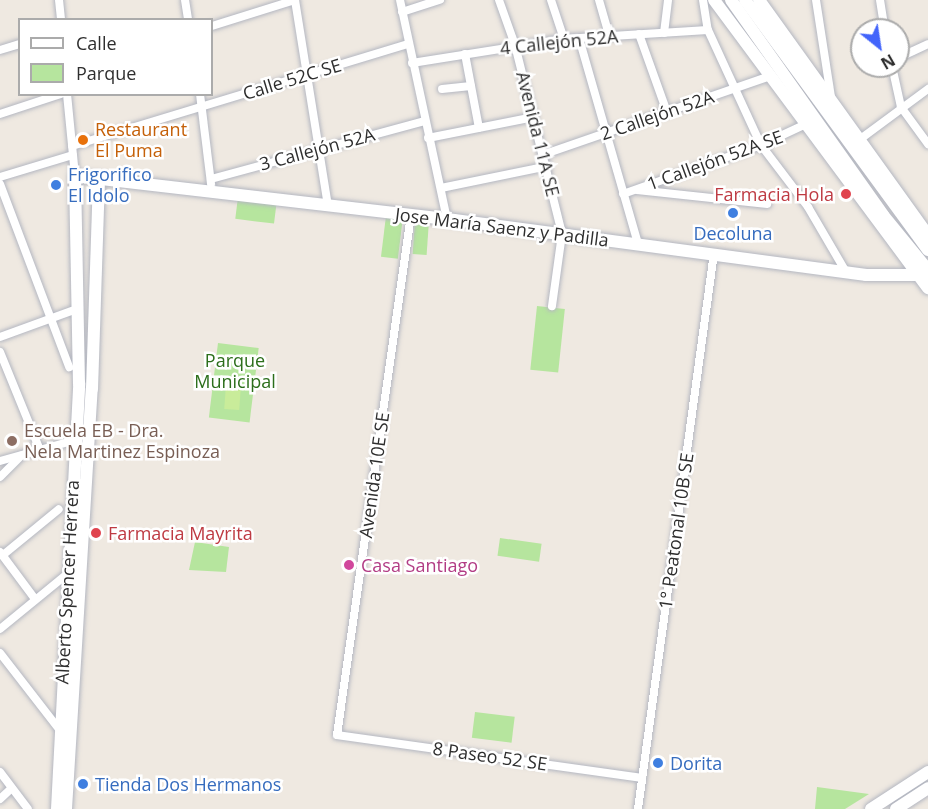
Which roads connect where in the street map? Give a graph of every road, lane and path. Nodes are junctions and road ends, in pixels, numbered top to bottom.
1 (59, 0) edge
2 (185, 0) edge
3 (295, 0) edge
4 (400, 0) edge
5 (440, 0) edge
6 (499, 0) edge
7 (551, 0) edge
8 (599, 0) edge
9 (668, 0) edge
10 (703, 0) edge
11 (714, 0) edge
12 (759, 0) edge
13 (816, 0) edge
14 (882, 1) edge
15 (738, 3) edge
16 (402, 12) junction
17 (727, 17) junction
18 (61, 18) edge
19 (189, 18) edge
20 (884, 18) edge
21 (213, 26) edge
22 (708, 30) junction
23 (664, 33) junction
24 (639, 34) junction
25 (609, 35) junction
26 (579, 38) junction
27 (564, 39) junction
28 (408, 44) junction
29 (928, 44) edge
30 (18, 45) edge
31 (515, 45) junction
32 (0, 50) edge
33 (910, 52) edge
34 (465, 54) junction
35 (412, 63) junction
36 (308, 73) junction
37 (770, 76) junction
38 (895, 78) edge
39 (471, 86) junction
40 (928, 88) edge
41 (442, 89) dead end
42 (732, 89) junction
43 (55, 96) edge
44 (68, 96) edge
45 (200, 96) edge
46 (831, 100) junction
47 (202, 107) junction
48 (901, 107) junction
49 (667, 112) junction
50 (0, 114) edge
51 (534, 117) junction
52 (424, 121) junction
53 (806, 124) junction
54 (479, 128) junction
55 (606, 133) junction
56 (428, 138) junction
57 (859, 140) junction
58 (928, 144) edge
59 (761, 145) junction
60 (319, 147) junction
61 (73, 151) junction
62 (544, 154) junction
63 (548, 166) junction
64 (75, 176) junction
65 (0, 177) edge
66 (99, 178) junction
67 (0, 184) edge
68 (211, 184) junction
69 (441, 188) junction
70 (634, 190) junction
71 (623, 194) junction
72 (767, 204) dead end
73 (328, 205) junction
74 (97, 207) junction
75 (75, 208) junction
76 (411, 215) junction
77 (447, 219) junction
78 (562, 234) junction
79 (927, 241) edge
80 (638, 244) junction
81 (714, 253) junction
82 (846, 272) junction
83 (925, 274) edge
84 (928, 288) edge
85 (552, 306) dead end
86 (71, 311) dead end
87 (49, 318) junction
88 (0, 337) edge
89 (0, 352) edge
90 (69, 368) dead end
91 (75, 440) junction
92 (40, 450) junction
93 (24, 454) junction
94 (0, 461) edge
95 (0, 477) edge
96 (59, 509) dead end
97 (1, 554) edge
98 (66, 575) junction
99 (35, 599) junction
100 (0, 629) edge
101 (0, 653) edge
102 (59, 729) junction
103 (338, 735) joint
104 (0, 772) edge
105 (928, 772) edge
106 (642, 778) junction
107 (12, 788) junction
108 (928, 788) edge
109 (0, 799) edge
110 (28, 809) edge
111 (57, 809) edge
112 (66, 809) edge
113 (638, 809) edge
114 (871, 809) edge
115 (896, 809) edge

1 - 18 street
2 - 19 street
3 - 21 street
3 - 36 street
4 - 16 street
5 - 16 street
6 - 31 street, Avenida 11A SE
7 - 27 street
8 - 25 street
9 - 23 street
10 - 22 street
11 - 17 street
12 - 46 street
13 - 46 street
14 - 20 street
15 - 17 street
15 - 79 street
15 - 83 street
16 - 28 street
17 - 37 street
22 - 23 street, 4 Callejón 52A
22 - 42 street
23 - 24 street, 4 Callejón 52A
24 - 25 street, 4 Callejón 52A
24 - 49 street
25 - 26 street, 4 Callejón 52A
26 - 27 street, 4 Callejón 52A
26 - 55 street
27 - 31 street, 4 Callejón 52A
28 - 35 street
28 - 36 street, Calle 52C SE
29 - 33 street
30 - 32 street
31 - 34 street, 4 Callejón 52A
31 - 51 street, Avenida 11A SE
34 - 35 street, 4 Callejón 52A
34 - 39 street
35 - 52 street
36 - 47 street, Calle 52C SE
36 - 60 street
37 - 42 street, 2 Callejón 52A
37 - 53 street
38 - 48 street
39 - 41 street
39 - 54 street
40 - 48 street
42 - 49 street, 2 Callejón 52A
42 - 59 street
43 - 50 street
44 - 61 street
45 - 47 street
46 - 57 street
47 - 61 street, Calle 52C SE
47 - 68 street
48 - 57 street
48 - 58 street
49 - 55 street, 2 Callejón 52A
51 - 54 street
51 - 62 street, Avenida 11A SE
52 - 56 street
52 - 60 street, 3 Callejón 52A
53 - 59 street, 1 Callejón 52A SE
53 - 83 street
54 - 56 street
55 - 62 street, 2 Callejón 52A
55 - 71 street
56 - 69 street
57 - 79 street
59 - 70 street, 1 Callejón 52A SE
59 - 82 street
60 - 68 street, 3 Callejón 52A
60 - 73 street
61 - 64 street
61 - 65 street, Calle 52C SE
62 - 63 street, Avenida 11A SE
63 - 69 street
63 - 78 street, Avenida 11A SE
64 - 66 street, Jose María Saenz y Padilla
64 - 75 street, Alberto Spencer Herrera
66 - 68 street, Jose María Saenz y Padilla
66 - 74 street, Alberto Spencer Herrera
67 - 87 street
68 - 73 street, Jose María Saenz y Padilla
69 - 77 street
70 - 71 street, 1 Callejón 52A SE
70 - 72 street
71 - 80 street
73 - 76 street, Jose María Saenz y Padilla
74 - 75 street
74 - 112 street, Alberto Spencer Herrera
75 - 91 street, Alberto Spencer Herrera
76 - 77 street, Jose María Saenz y Padilla
76 - 103 street, Avenida 10E SE
77 - 78 street, Jose María Saenz y Padilla
78 - 80 street, Jose María Saenz y Padilla
78 - 85 street, Avenida 11A SE
80 - 81 street, Jose María Saenz y Padilla
81 - 82 street, Jose María Saenz y Padilla
81 - 106 street, 1° Peatonal 10B SE
82 - 83 street, Jose María Saenz y Padilla
83 - 84 street
86 - 87 street
87 - 88 street
87 - 90 street
89 - 92 street
91 - 92 street
91 - 98 street, Alberto Spencer Herrera
92 - 93 street
93 - 94 street
93 - 95 street
96 - 97 street
97 - 99 street
98 - 99 street
98 - 102 street, Alberto Spencer Herrera
99 - 100 street
101 - 102 street
102 - 111 street, Alberto Spencer Herrera
103 - 106 street, 8 Paseo 52 SE
104 - 107 street
105 - 114 street
106 - 113 street, 1° Peatonal 10B SE
107 - 109 street
107 - 110 street
108 - 115 street

